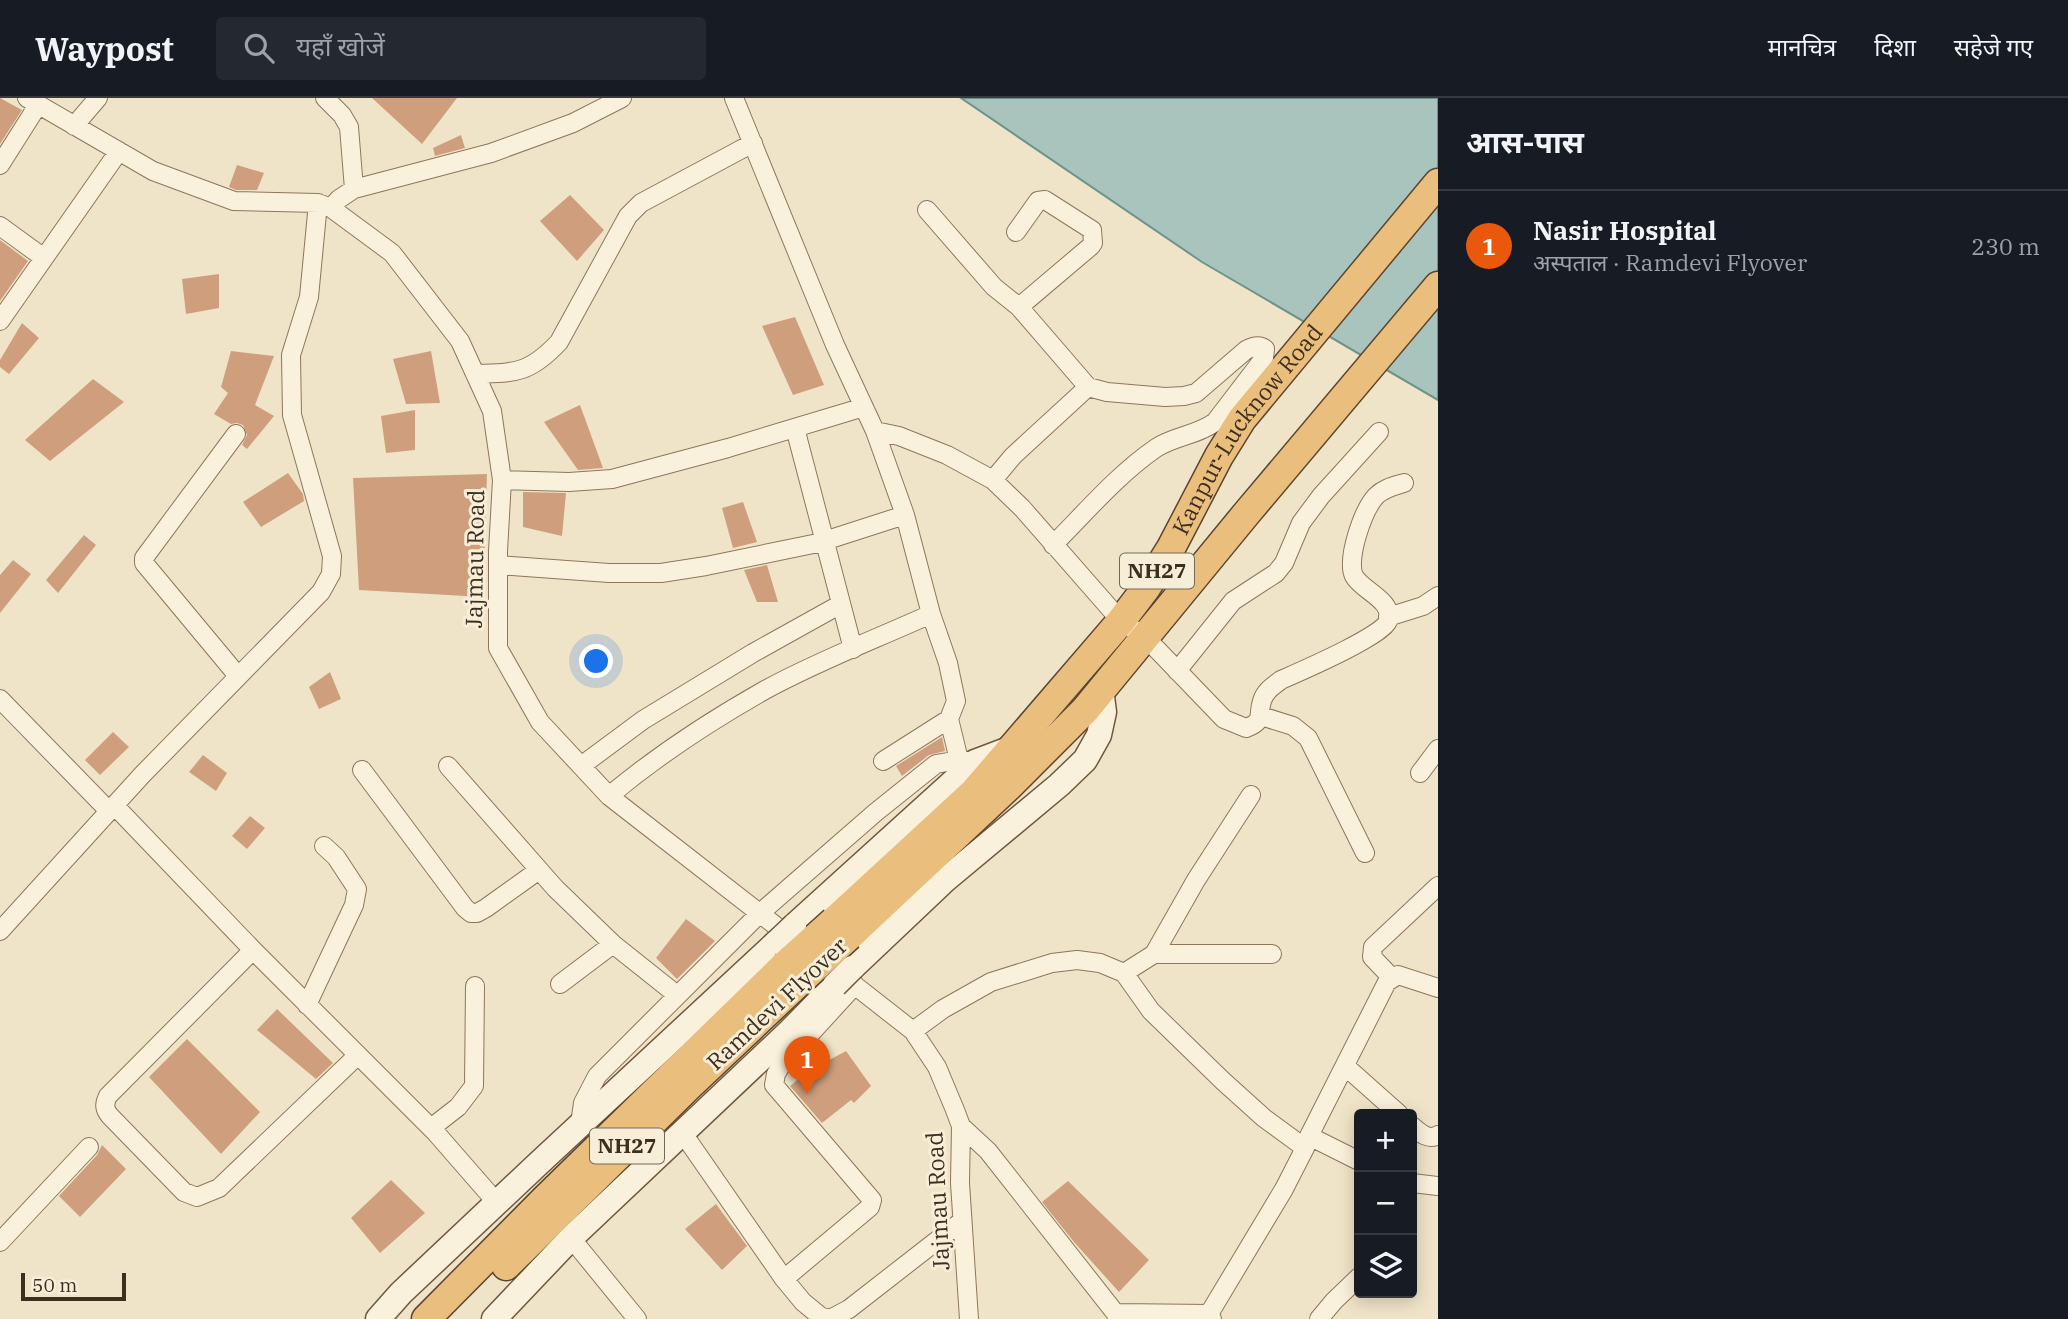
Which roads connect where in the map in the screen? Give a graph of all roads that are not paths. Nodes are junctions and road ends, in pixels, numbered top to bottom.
1 (98, 98) edge
2 (325, 98) edge
3 (622, 98) edge
4 (734, 98) edge
5 (33, 101) edge
6 (74, 125) junction
7 (753, 143) junction
8 (119, 151) junction
9 (0, 165) edge
10 (1438, 183) edge
11 (354, 189) junction
12 (324, 205) junction
13 (927, 211) dead end
14 (0, 226) edge
15 (1016, 233) dead end
16 (44, 258) junction
17 (1438, 286) edge
18 (1019, 307) junction
19 (0, 321) edge
20 (475, 374) junction
21 (1088, 387) junction
22 (864, 407) junction
23 (795, 428) junction
24 (875, 431) junction
25 (1379, 432) dead end
26 (236, 434) dead end
27 (502, 480) junction
28 (993, 481) junction
29 (1405, 483) dead end
30 (905, 515) junction
31 (825, 541) junction
32 (1053, 545) junction
33 (498, 565) junction
34 (1437, 597) edge
35 (841, 604) junction
36 (931, 614) junction
37 (1388, 617) junction
38 (1121, 621) junction
39 (1145, 637) junction
40 (853, 649) junction
41 (1177, 671) junction
42 (238, 676) junction
43 (1101, 689) junction
44 (0, 699) edge
45 (1261, 716) junction
46 (949, 719) junction
47 (1012, 748) junction
48 (1438, 749) edge
49 (883, 761) dead end
50 (967, 761) junction
51 (448, 766) dead end
52 (581, 766) junction
53 (362, 771) dead end
54 (1420, 773) dead end
55 (1251, 795) dead end
56 (609, 796) junction
57 (112, 808) junction
58 (324, 846) dead end
59 (1365, 853) dead end
60 (539, 870) junction
61 (1438, 886) edge
62 (7, 910) edge
63 (759, 914) junction
64 (841, 928) junction
65 (0, 931) edge
66 (613, 944) junction
67 (253, 950) junction
68 (1154, 954) junction
69 (1272, 954) dead end
70 (1124, 973) junction
71 (1392, 978) junction
72 (847, 979) junction
73 (560, 984) dead end
74 (475, 986) dead end
75 (1438, 988) edge
76 (677, 996) junction
77 (307, 1004) junction
78 (914, 1031) junction
79 (358, 1055) junction
80 (1345, 1066) junction
81 (1393, 1109) edge
82 (580, 1125) junction
83 (961, 1126) junction
84 (431, 1128) junction
85 (1417, 1130) edge
86 (682, 1132) junction
87 (1438, 1135) edge
88 (1307, 1142) junction
89 (89, 1147) dead end
90 (1354, 1159) edge
91 (1417, 1184) edge
92 (1438, 1186) edge
93 (497, 1203) junction
94 (962, 1221) junction
95 (570, 1238) junction
96 (0, 1242) edge
97 (784, 1279) junction
98 (1354, 1282) edge
99 (968, 1316) edge
100 (1117, 1316) edge
101 (1210, 1316) edge
102 (377, 1319) edge
103 (426, 1319) edge
104 (452, 1319) edge
105 (494, 1319) edge
106 (638, 1319) edge
107 (1319, 1319) edge

1 - 6 street
2 - 11 street
3 - 11 street
4 - 7 street
5 - 6 street
5 - 9 street
6 - 8 street
7 - 20 street
7 - 22 street
8 - 12 street
8 - 16 street
10 - 38 highway, Kanpur-Lucknow Road / NH27
11 - 12 street
12 - 20 street, Jajmau Road
12 - 42 street
13 - 18 street
14 - 16 street
15 - 18 street
16 - 19 street
17 - 39 highway, Kanpur-Lucknow Road / NH27
18 - 21 street
20 - 27 street, Jajmau Road
21 - 28 street
21 - 32 street
22 - 23 street
22 - 24 street
23 - 27 street
23 - 31 street
24 - 28 street
24 - 30 street
25 - 41 street
26 - 42 street
27 - 33 street, Jajmau Road
28 - 32 street
29 - 37 street
30 - 31 street
30 - 36 street
31 - 33 street
31 - 35 street
32 - 38 street
33 - 52 street, Jajmau Road
34 - 37 street
35 - 40 street
35 - 52 street
36 - 40 street
36 - 46 street
37 - 45 street
38 - 39 street
38 - 47 highway, Kanpur-Lucknow Road / NH27
39 - 41 street
39 - 43 highway, Kanpur-Lucknow Road / NH27
40 - 56 street
41 - 45 street
42 - 57 street
43 - 64 highway, Ramdevi Flyover / NH27
43 - 72 main road
44 - 57 street
45 - 59 street
46 - 49 street
46 - 50 street
47 - 50 main road
47 - 64 highway, Ramdevi Flyover / NH27
48 - 54 street
50 - 63 street
50 - 82 main road
51 - 60 street
52 - 56 street, Jajmau Road
53 - 60 street
55 - 68 street
56 - 63 street, Jajmau Road
57 - 62 street
57 - 67 street
58 - 77 street
60 - 66 street
61 - 71 street
62 - 65 street
63 - 72 street, Jajmau Road
63 - 76 street
64 - 103 highway, Ramdevi Flyover / NH27, bridge
64 - 104 highway, Ramdevi Flyover / NH27, bridge
66 - 73 street
66 - 76 street
67 - 77 street
67 - 79 street
68 - 69 street
68 - 70 street
70 - 78 street
70 - 88 street
71 - 75 street
71 - 80 street
72 - 78 street, Jajmau Road
72 - 86 main road
72 - 97 street
74 - 84 street
76 - 82 street
77 - 79 street
78 - 83 street, Jajmau Road
79 - 84 street
80 - 81 street
80 - 88 street
82 - 93 main road
83 - 94 street, Jajmau Road
83 - 100 street
84 - 93 street
85 - 87 street
86 - 95 main road
86 - 97 street
88 - 90 street
88 - 101 street
89 - 96 street
91 - 92 street
93 - 102 main road
94 - 97 street
94 - 99 street, Jajmau Road
95 - 105 main road
95 - 106 street
98 - 107 street
100 - 101 street

